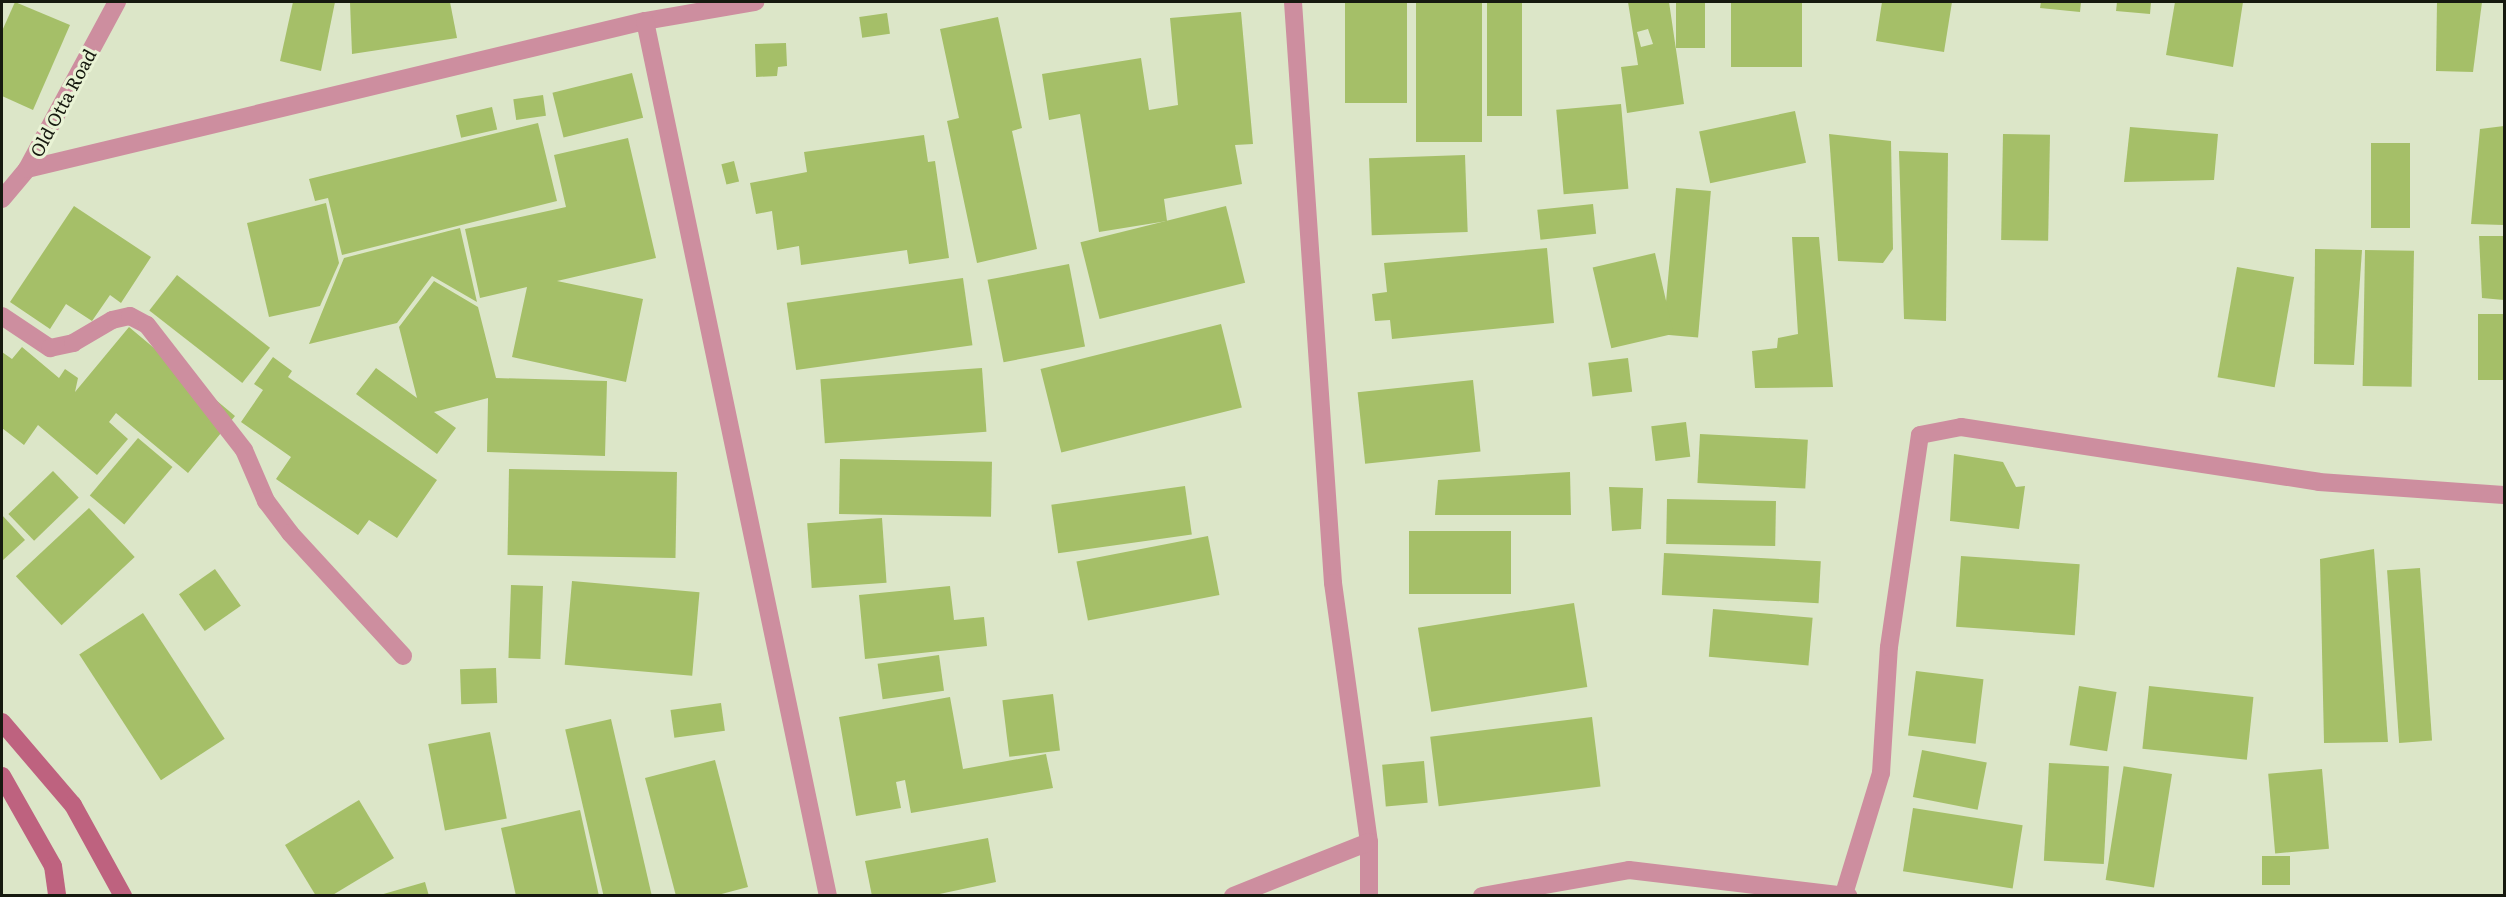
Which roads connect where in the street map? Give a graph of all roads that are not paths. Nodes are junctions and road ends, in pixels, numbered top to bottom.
1 (117, 2) edge
2 (755, 2) edge
3 (1293, 2) edge
4 (645, 21) junction
5 (27, 170) junction
6 (2, 199) edge
7 (2, 316) edge
8 (2505, 495) edge
9 (403, 656) dead end
10 (2, 723) edge
11 (2, 776) edge
12 (1369, 842) junction
13 (1846, 895) edge
14 (57, 896) edge
15 (123, 896) edge
16 (828, 896) edge
17 (1233, 896) edge
18 (1369, 896) edge
19 (1482, 896) edge

1 - 5 street, Old Otta Road
2 - 4 street
3 - 12 street
4 - 5 street
4 - 16 street
5 - 6 street, Old Otta Road
7 - 9 street
8 - 13 street
10 - 15 main road
11 - 14 main road
12 - 17 street
12 - 18 street
13 - 19 street

